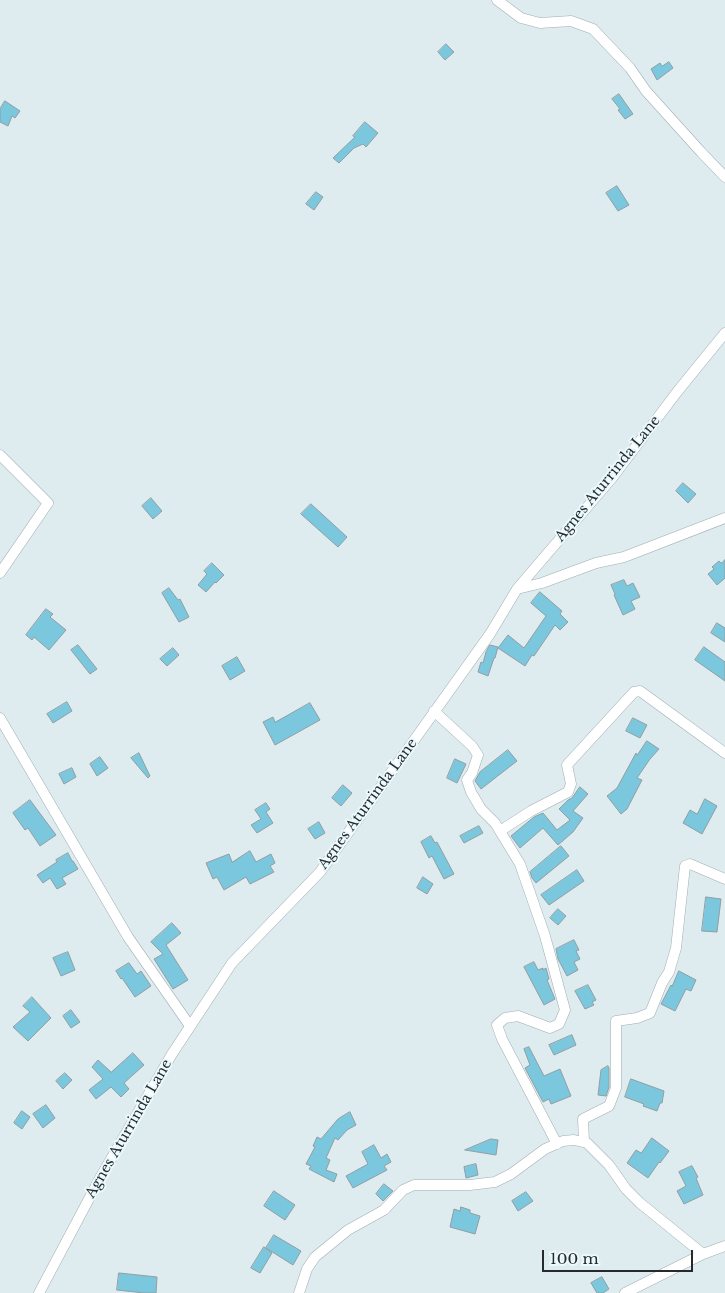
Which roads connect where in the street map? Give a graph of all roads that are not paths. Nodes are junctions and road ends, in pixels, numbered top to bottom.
1 (497, 0) edge
2 (725, 177) edge
3 (725, 333) edge
4 (0, 455) edge
5 (725, 518) edge
6 (0, 573) edge
7 (517, 589) junction
8 (434, 711) junction
9 (0, 718) edge
10 (725, 753) edge
11 (500, 831) junction
12 (725, 879) edge
13 (190, 1026) junction
14 (584, 1142) junction
15 (557, 1144) junction
16 (725, 1246) edge
17 (703, 1254) junction
18 (39, 1293) edge
19 (299, 1293) edge
20 (625, 1293) edge

1 - 2 street
3 - 7 street, Agnes Aturrinda Lane
4 - 6 street
5 - 7 street
7 - 8 street, Agnes Aturrinda Lane
8 - 11 street
8 - 13 street, Agnes Aturrinda Lane
9 - 13 street
10 - 11 street
11 - 15 street
12 - 14 street
13 - 18 street, Agnes Aturrinda Lane
14 - 15 street
14 - 17 street
15 - 19 street
16 - 17 street
17 - 20 street

